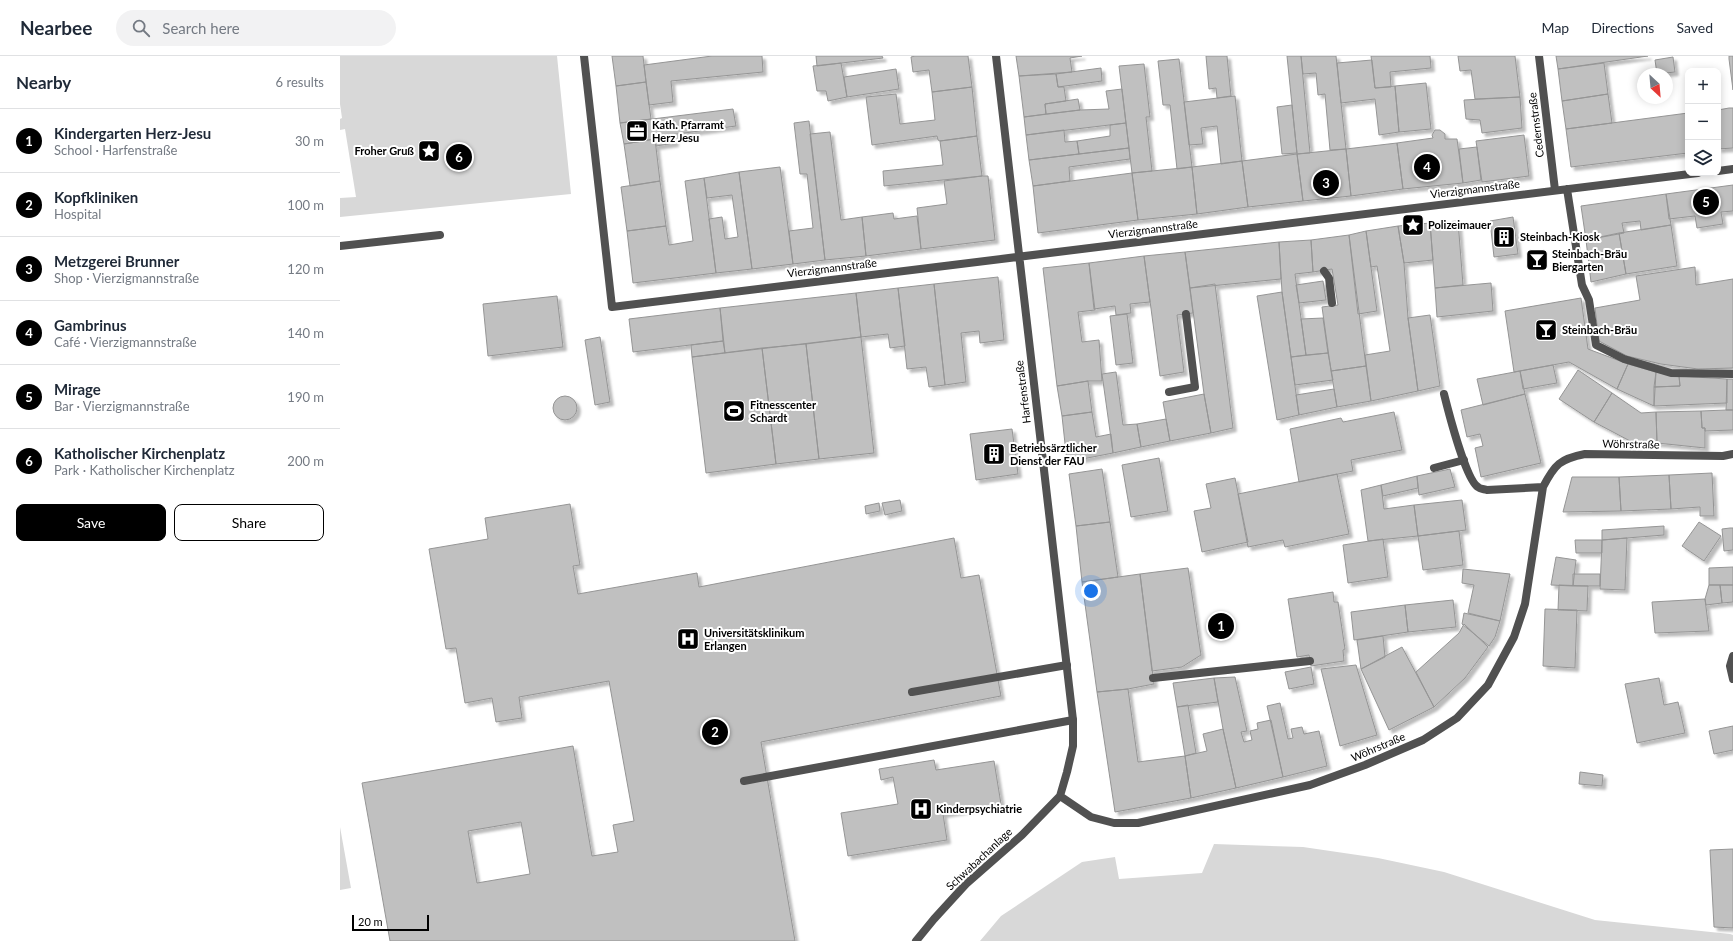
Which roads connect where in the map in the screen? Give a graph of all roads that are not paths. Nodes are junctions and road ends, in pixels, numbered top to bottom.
1 (584, 56) edge
2 (996, 56) edge
3 (1538, 56) edge
4 (1733, 169) edge
5 (1721, 170) edge
6 (1685, 175) edge
7 (1567, 189) junction
8 (1555, 190) junction
9 (440, 235) dead end
10 (340, 246) edge
11 (1018, 256) junction
12 (1324, 271) dead end
13 (1332, 303) dead end
14 (1186, 314) dead end
15 (1733, 374) edge
16 (1169, 392) dead end
17 (1444, 394) dead end
18 (1733, 454) edge
19 (1464, 460) junction
20 (1434, 468) dead end
21 (1544, 487) junction
22 (1733, 656) edge
23 (1310, 661) dead end
24 (1067, 666) junction
25 (1153, 678) dead end
26 (1733, 679) edge
27 (912, 692) dead end
28 (1073, 720) junction
29 (744, 781) dead end
30 (1060, 796) junction
31 (916, 941) edge

1 - 11 street, Vierzigmannstraße
2 - 11 street, Harfenstraße
3 - 8 street, Cedernstraße
4 - 5 street
6 - 7 street, Vierzigmannstraße
7 - 8 street, Vierzigmannstraße
7 - 15 street
8 - 11 street, Vierzigmannstraße
9 - 10 street
11 - 24 street, Harfenstraße
12 - 13 street
14 - 16 street
17 - 19 street
18 - 21 street, Wöhrstraße
19 - 20 street
19 - 21 street
21 - 30 street, Wöhrstraße
22 - 26 street
23 - 25 street
24 - 27 street
24 - 28 street, Harfenstraße
28 - 29 street
28 - 30 street, Harfenstraße
30 - 31 street, Schwabachanlage

